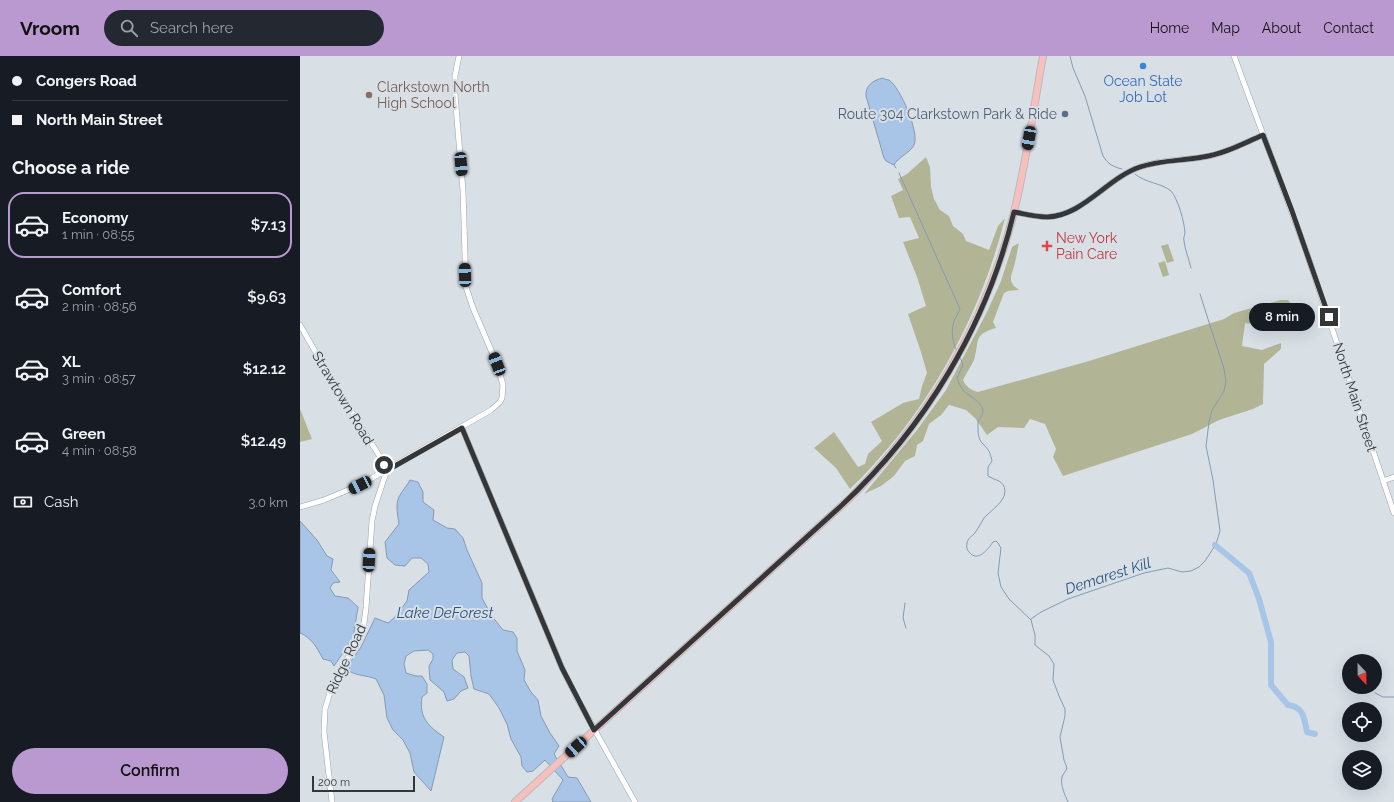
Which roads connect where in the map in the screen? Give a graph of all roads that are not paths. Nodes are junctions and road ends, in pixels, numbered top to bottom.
1 (459, 56) edge
2 (1043, 56) edge
3 (1234, 56) edge
4 (1263, 135) junction
5 (1014, 212) junction
6 (300, 325) edge
7 (462, 428) junction
8 (386, 471) junction
9 (1394, 477) edge
10 (1383, 481) junction
11 (300, 507) edge
12 (1394, 513) edge
13 (594, 730) junction
14 (332, 802) edge
15 (515, 802) edge
16 (635, 802) edge

1 - 7 street
2 - 5 main road
3 - 4 street, North Main Street
4 - 5 street
4 - 10 street, North Main Street
5 - 13 main road
6 - 8 street, Strawtown Road
7 - 8 street
7 - 13 street
8 - 11 street
8 - 14 street, Ridge Road
9 - 10 street
10 - 12 street, North Main Street
13 - 15 main road
13 - 16 street

